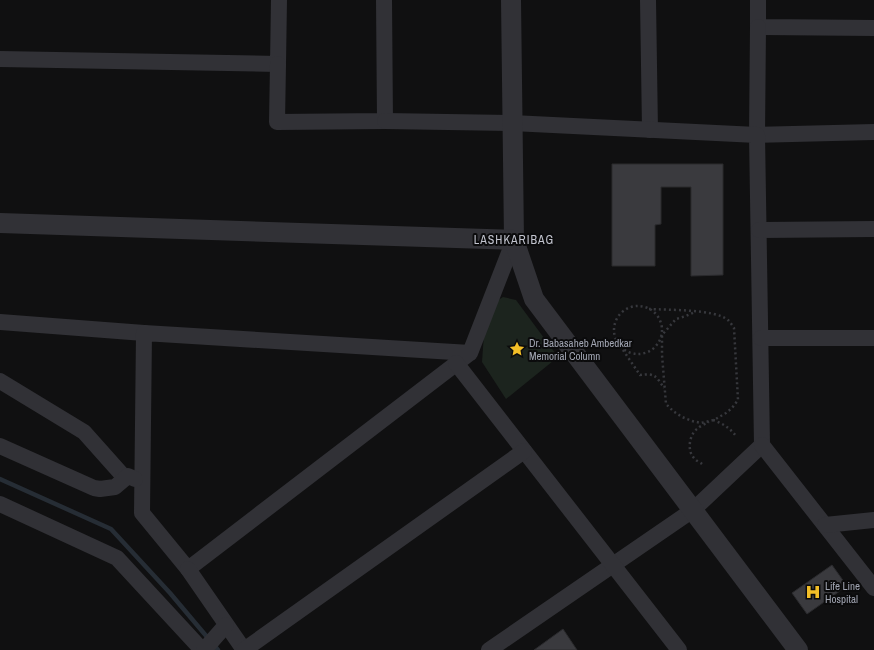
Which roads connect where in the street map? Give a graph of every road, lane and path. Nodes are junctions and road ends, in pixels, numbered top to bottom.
1 (279, 0) edge
2 (384, 0) edge
3 (511, 0) edge
4 (648, 0) edge
5 (758, 0) edge
6 (758, 27) junction
7 (874, 28) edge
8 (0, 59) edge
9 (278, 64) junction
10 (385, 121) junction
11 (512, 123) junction
12 (650, 130) junction
13 (874, 132) edge
14 (757, 135) junction
15 (0, 222) edge
16 (874, 229) edge
17 (759, 230) junction
18 (514, 240) junction
19 (648, 309) junction
20 (695, 312) junction
21 (0, 322) edge
22 (144, 333) junction
23 (662, 335) junction
24 (761, 338) junction
25 (874, 338) edge
26 (622, 348) junction
27 (470, 353) junction
28 (456, 363) junction
29 (0, 381) edge
30 (665, 388) junction
31 (714, 420) junction
32 (736, 436) dead end
33 (762, 445) junction
34 (0, 446) edge
35 (524, 451) junction
36 (702, 464) dead end
37 (125, 478) junction
38 (143, 481) junction
39 (0, 504) edge
40 (693, 510) junction
41 (874, 520) edge
42 (825, 525) junction
43 (613, 565) junction
44 (188, 569) junction
45 (874, 588) edge
46 (226, 625) junction
47 (203, 650) edge
48 (244, 650) edge
49 (489, 650) edge
50 (679, 650) edge
51 (798, 650) edge

1 - 9 street
2 - 10 street
3 - 11 street
4 - 12 street
5 - 6 street
6 - 7 street
6 - 14 street
8 - 9 street
9 - 10 street
10 - 11 street
11 - 12 street
11 - 18 street
12 - 14 street
13 - 14 street
14 - 17 street
15 - 18 street
16 - 17 street
17 - 24 street
18 - 27 street
18 - 40 street
19 - 20 path
19 - 23 path
19 - 26 path
20 - 23 path
20 - 31 path
21 - 22 street
22 - 27 street
22 - 38 street
23 - 26 path
23 - 30 path
24 - 25 street
24 - 33 street
26 - 30 path
27 - 28 street
28 - 35 street
28 - 44 street
29 - 37 street
30 - 31 path
31 - 32 path
31 - 36 path
33 - 40 street
33 - 42 street
34 - 37 street
35 - 43 street
35 - 48 street
37 - 38 street
38 - 44 street
39 - 47 street
40 - 43 street
40 - 51 street
41 - 42 street
42 - 45 street
43 - 49 street
43 - 50 street
44 - 46 street
46 - 47 street
46 - 48 street

